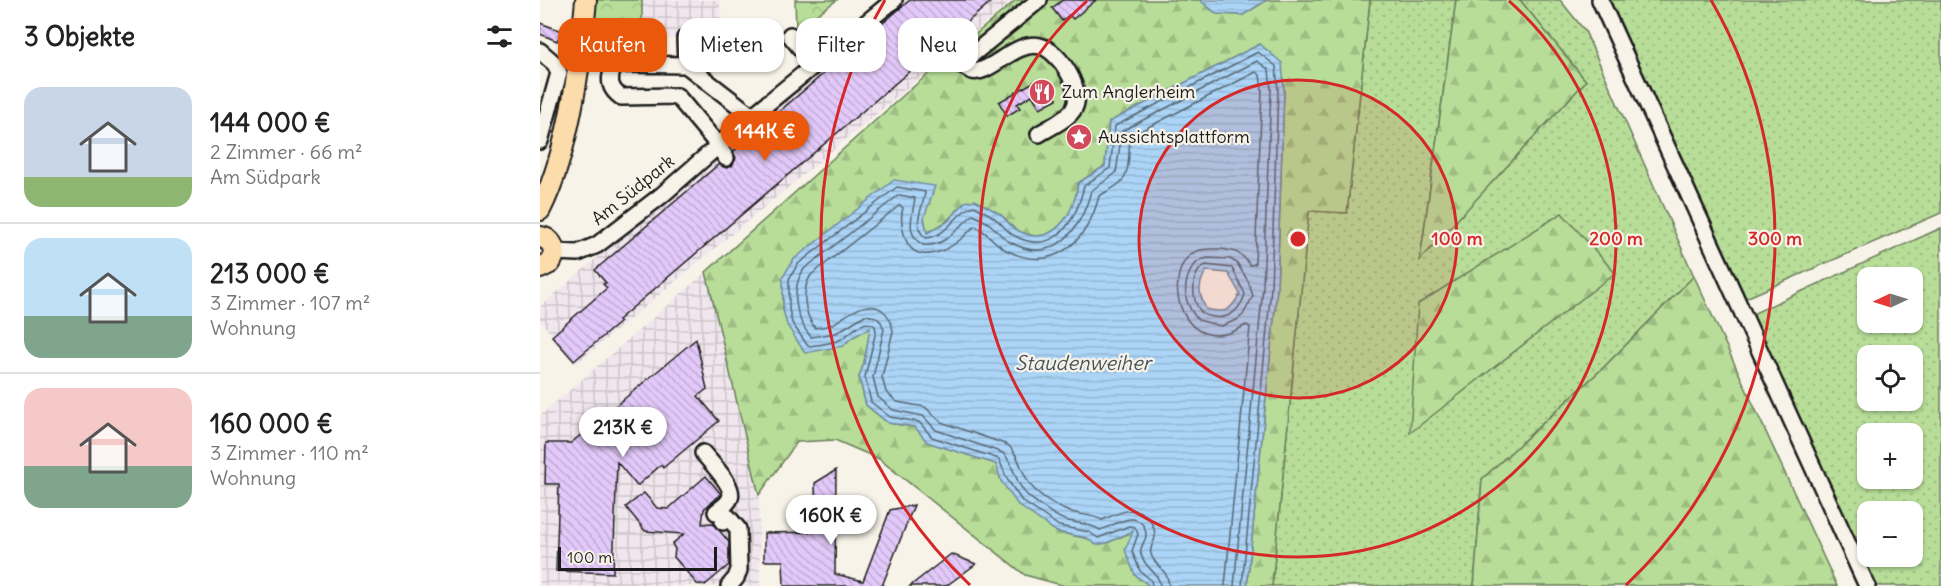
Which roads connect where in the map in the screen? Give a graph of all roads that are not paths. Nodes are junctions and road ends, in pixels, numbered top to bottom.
1 (586, 0) edge
2 (894, 0) edge
3 (1039, 0) edge
4 (1600, 0) edge
5 (872, 18) edge
6 (790, 35) dead end
7 (796, 42) edge
8 (540, 51) edge
9 (679, 65) edge
10 (695, 72) edge
11 (810, 72) edge
12 (752, 116) junction
13 (1039, 134) dead end
14 (540, 141) edge
15 (722, 152) junction
16 (540, 210) edge
17 (540, 237) edge
18 (555, 252) junction
19 (540, 268) edge
20 (703, 453) dead end
21 (729, 586) edge
22 (1867, 586) edge

1 - 16 main road
2 - 5 street, Am Südpark
3 - 13 street
4 - 22 street
6 - 7 street
8 - 14 street
9 - 15 street
10 - 12 street
11 - 12 street, Am Südpark
12 - 15 street, Am Südpark
15 - 18 street, Am Südpark
17 - 18 main road
18 - 19 main road
20 - 21 street

